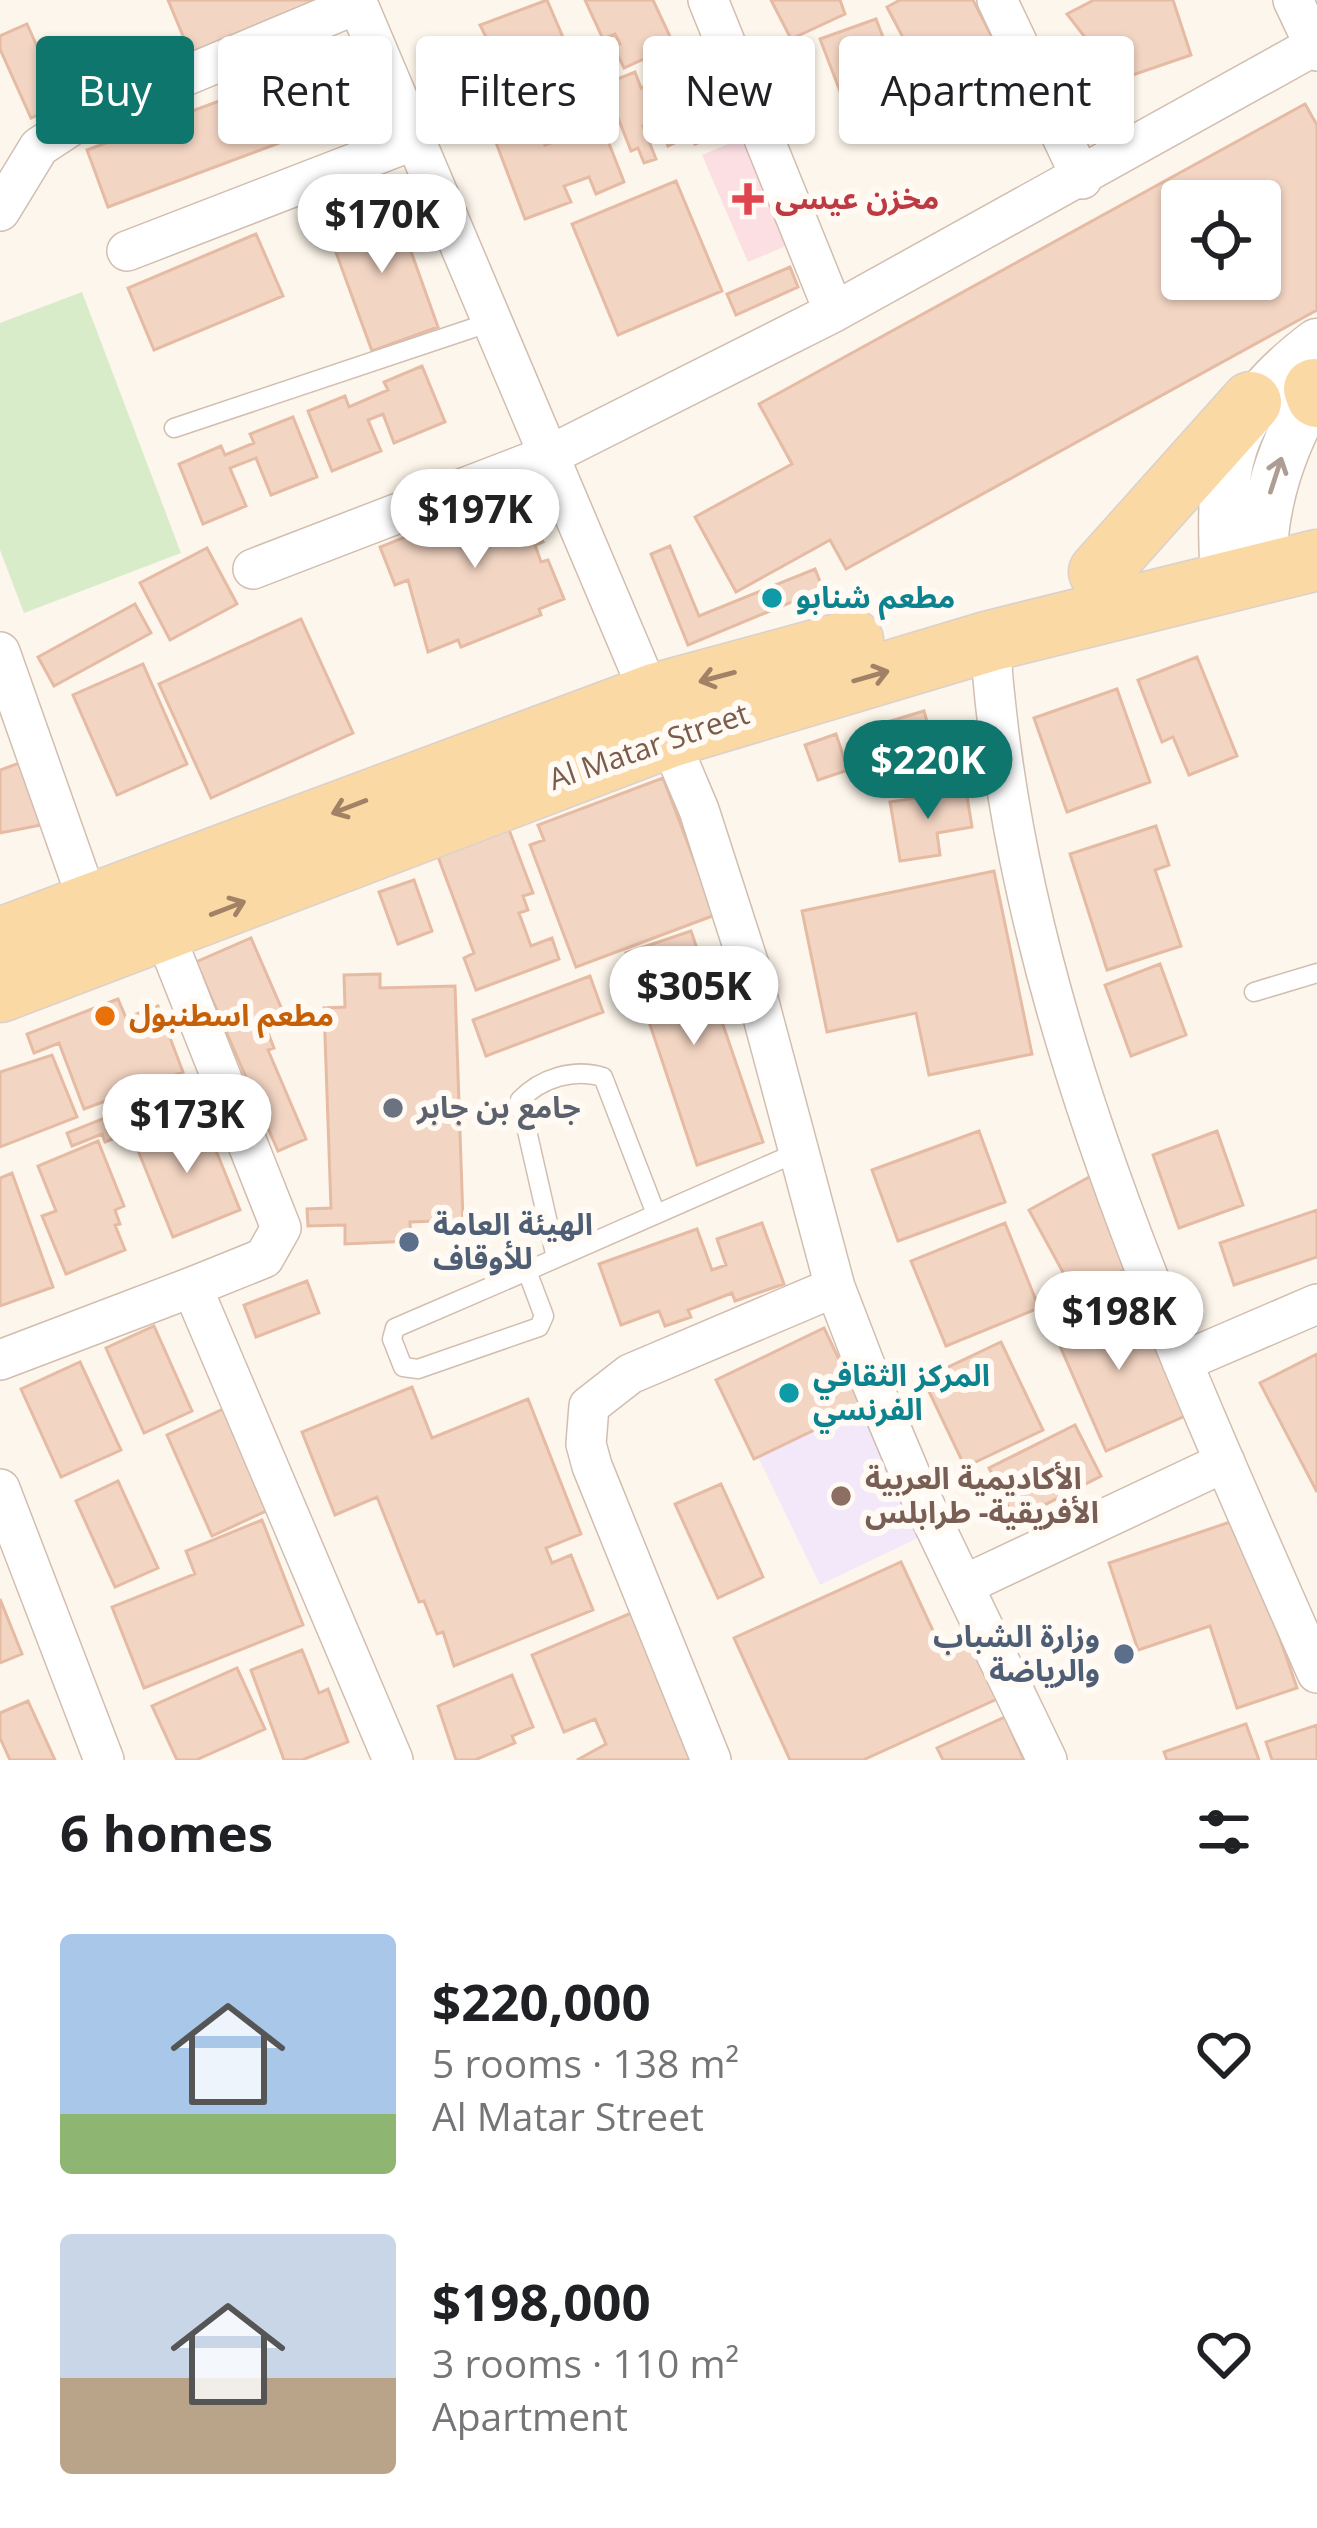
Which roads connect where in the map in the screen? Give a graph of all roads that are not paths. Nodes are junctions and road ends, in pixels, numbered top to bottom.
1 (708, 0) edge
2 (997, 0) edge
3 (1293, 0) edge
4 (357, 2) edge
5 (1316, 48) edge
6 (416, 137) edge
7 (416, 139) edge
8 (419, 144) edge
9 (1082, 179) junction
10 (0, 211) edge
11 (127, 251) dead end
12 (834, 312) junction
13 (495, 320) junction
14 (1316, 379) edge
15 (1251, 402) junction
16 (174, 428) dead end
17 (552, 454) junction
18 (1268, 551) edge
19 (253, 569) dead end
20 (1099, 572) junction
21 (990, 641) junction
22 (0, 652) edge
23 (662, 716) junction
24 (15, 742) edge
25 (89, 904) junction
26 (164, 933) junction
27 (0, 938) edge
28 (1317, 973) edge
29 (0, 992) edge
30 (1254, 992) dead end
31 (798, 1152) junction
32 (656, 1214) junction
33 (556, 1258) junction
34 (527, 1271) junction
35 (192, 1287) junction
36 (836, 1287) junction
37 (1317, 1304) edge
38 (0, 1360) edge
39 (1182, 1363) junction
40 (1225, 1462) junction
41 (0, 1489) edge
42 (964, 1585) junction
43 (1317, 1672) edge
44 (104, 1760) edge
45 (393, 1760) edge
46 (711, 1760) edge
47 (1047, 1760) edge

1 - 12 street
2 - 9 street
3 - 5 street
4 - 6 street
4 - 10 street
5 - 9 street
7 - 11 street
8 - 13 street
9 - 12 street
12 - 17 street
13 - 16 lane
13 - 17 street
14 - 15 street
18 -> 14 street
15 - 18 street
15 - 20 main road
17 - 19 street
17 - 23 street
18 - 20 main road, Al Matar Street
18 - 21 main road, Al Matar Street
20 -> 23 main road, Al Matar Street
23 -> 21 main road, Al Matar Street
21 - 39 street
22 - 24 street
23 -> 25 main road, Al Matar Street
26 -> 23 main road, Al Matar Street
23 - 31 street
24 - 25 street
25 - 27 main road, Al Matar Street
26 - 29 main road, Al Matar Street
26 - 35 street
28 - 30 lane
31 - 32 lane
31 - 36 street
32 - 33 lane
32 - 33 lane
33 - 34 lane
34 - 34 lane
35 - 38 street
35 - 45 street
36 - 42 street
36 - 46 street
37 - 39 street
39 - 40 street
40 - 42 street
40 - 43 street
41 - 44 street
42 - 47 street

